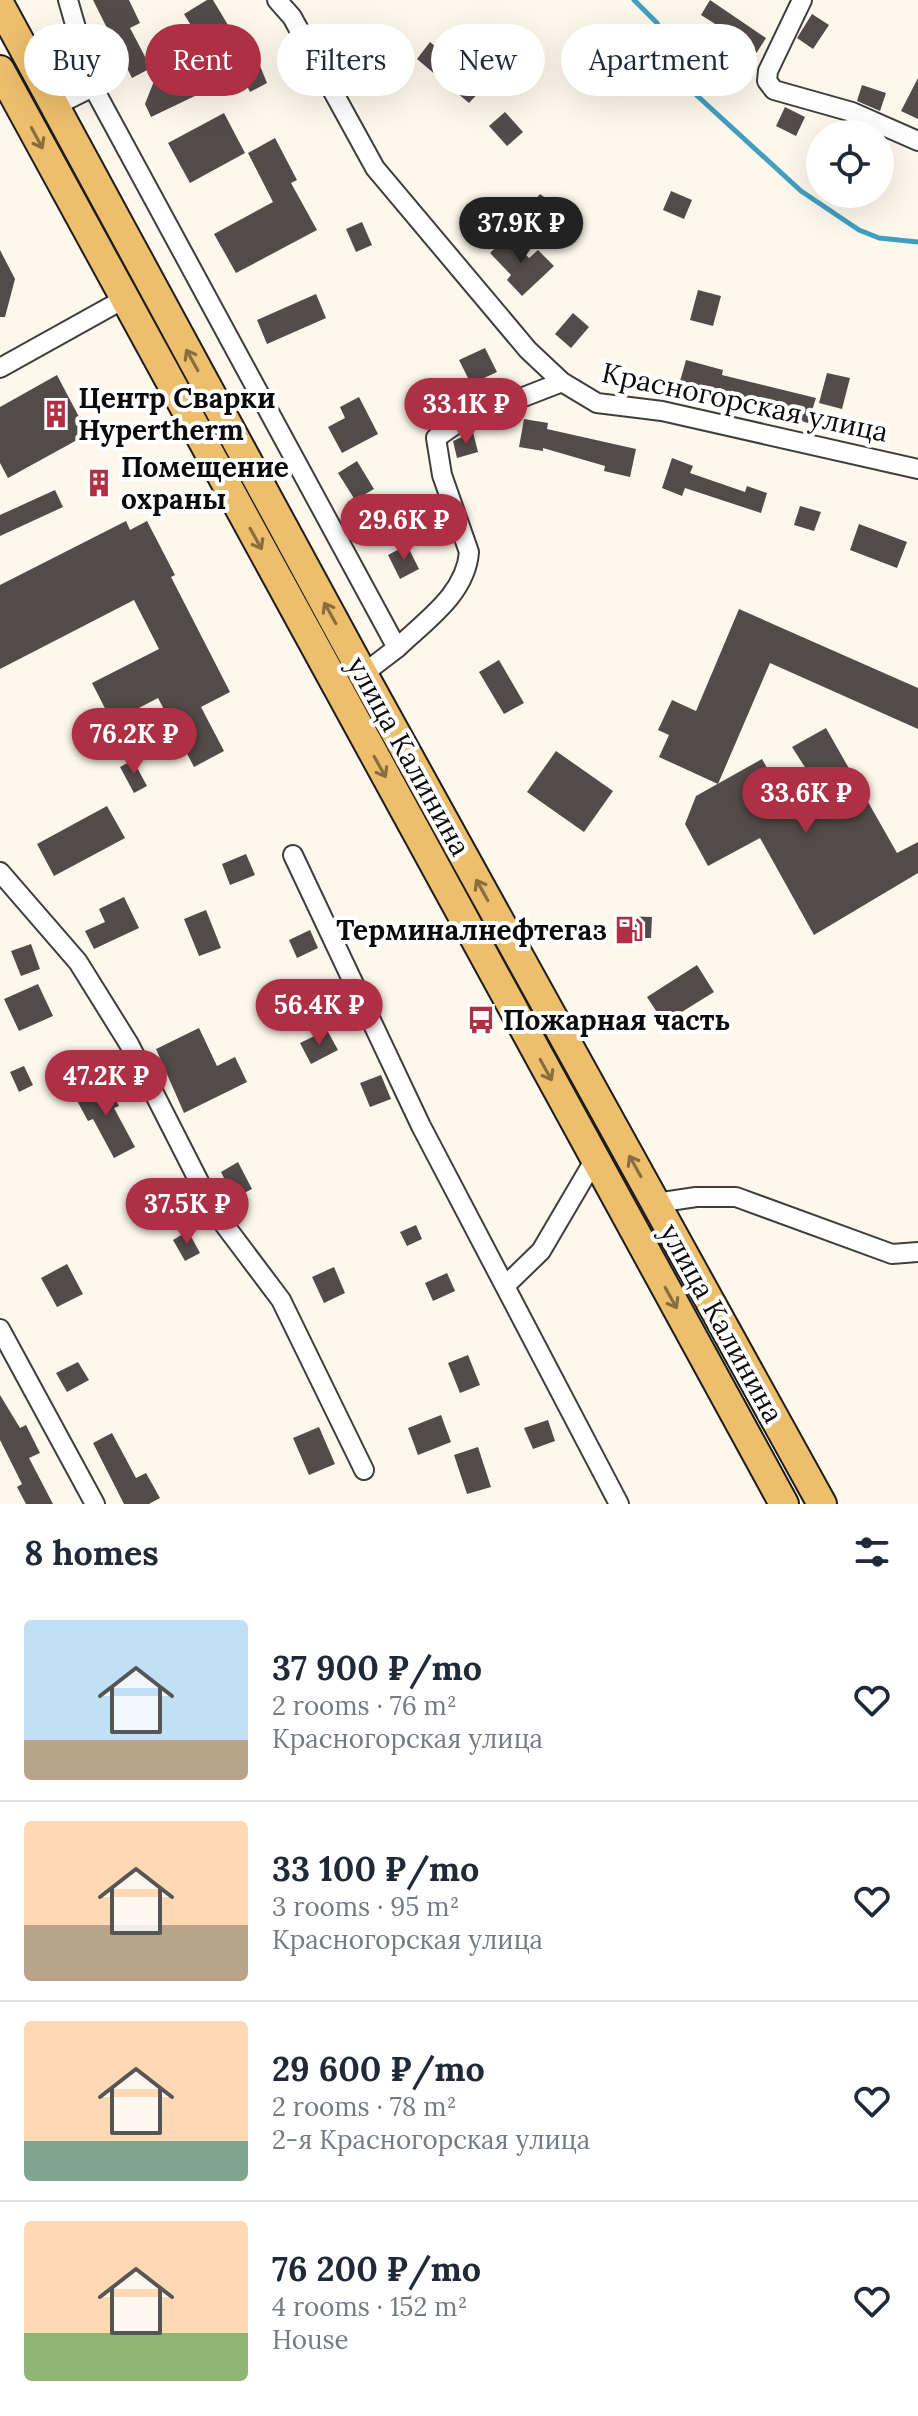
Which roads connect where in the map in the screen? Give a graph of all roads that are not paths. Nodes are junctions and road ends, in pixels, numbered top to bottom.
1 (68, 0) edge
2 (277, 0) edge
3 (802, 0) edge
4 (0, 5) edge
5 (75, 24) edge
6 (0, 70) edge
7 (75, 96) edge
8 (98, 96) edge
9 (53, 107) junction
10 (918, 141) edge
11 (124, 299) junction
12 (0, 368) edge
13 (562, 382) junction
14 (918, 469) edge
15 (397, 648) junction
16 (363, 674) junction
17 (455, 841) junction
18 (428, 854) junction
19 (293, 855) dead end
20 (0, 872) edge
21 (511, 940) junction
22 (484, 955) junction
23 (595, 1159) junction
24 (656, 1203) junction
25 (918, 1252) edge
26 (506, 1285) junction
27 (0, 1329) edge
28 (364, 1470) dead end
29 (95, 1504) edge
30 (619, 1504) edge
31 (784, 1504) edge
32 (822, 1504) edge

1 - 5 street
2 - 13 street, Красногорская улица
3 - 10 street
4 - 9 main road, улица Калинина
6 -> 11 main road, улица Калинина
7 - 9 street
8 - 15 street
16 -> 9 main road, улица Калинина
11 - 12 street
11 -> 18 main road, улица Калинина
13 - 14 street, Красногорская улица
13 - 15 street, Красногорская улица
15 - 16 street
16 - 17 main road, улица Калинина
17 - 18 main road
21 -> 17 main road, улица Калинина
18 - 22 main road, улица Калинина
19 - 26 street
20 - 28 street
21 - 22 main road
24 -> 21 main road, улица Калинина
22 -> 23 main road, улица Калинина
23 - 26 street
23 -> 31 main road, улица Калинина
24 - 25 street
24 - 32 main road, улица Калинина
26 - 30 street
27 - 29 street

